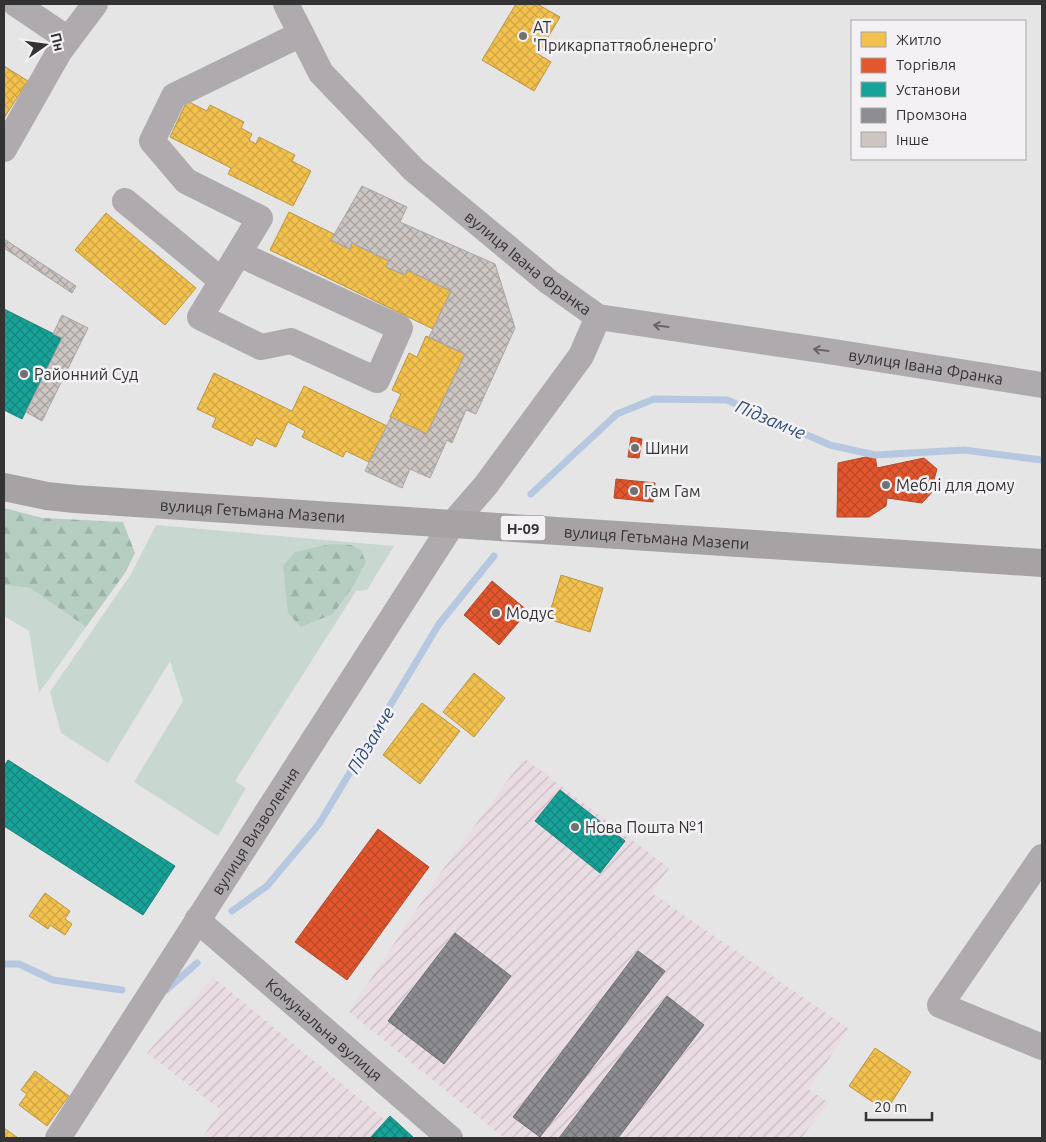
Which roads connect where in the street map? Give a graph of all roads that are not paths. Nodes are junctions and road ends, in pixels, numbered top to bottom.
1 (16, 4) edge
2 (95, 4) edge
3 (286, 4) edge
4 (301, 34) junction
5 (68, 39) junction
6 (4, 149) edge
7 (125, 201) dead end
8 (239, 254) junction
9 (222, 281) junction
10 (598, 317) junction
11 (1042, 386) edge
12 (4, 487) edge
13 (453, 524) junction
14 (1042, 563) edge
15 (1042, 858) edge
16 (197, 920) junction
17 (1042, 1047) edge
18 (58, 1138) edge
19 (450, 1138) edge

1 - 5 street
2 - 5 street
3 - 4 street, вулиця Івана Франка
4 - 8 street
4 - 10 street, вулиця Івана Франка
5 - 6 street
7 - 9 street
8 - 9 street
8 - 9 street
11 -> 10 street, вулиця Івана Франка
10 - 13 street, вулиця Визволення
12 - 13 main road, вулиця Гетьмана Мазепи / Н-09
13 - 14 main road, вулиця Гетьмана Мазепи / Н-09
13 - 16 street, вулиця Визволення
15 - 17 street
16 - 18 street, вулиця Визволення
16 - 19 street, Комунальна вулиця

